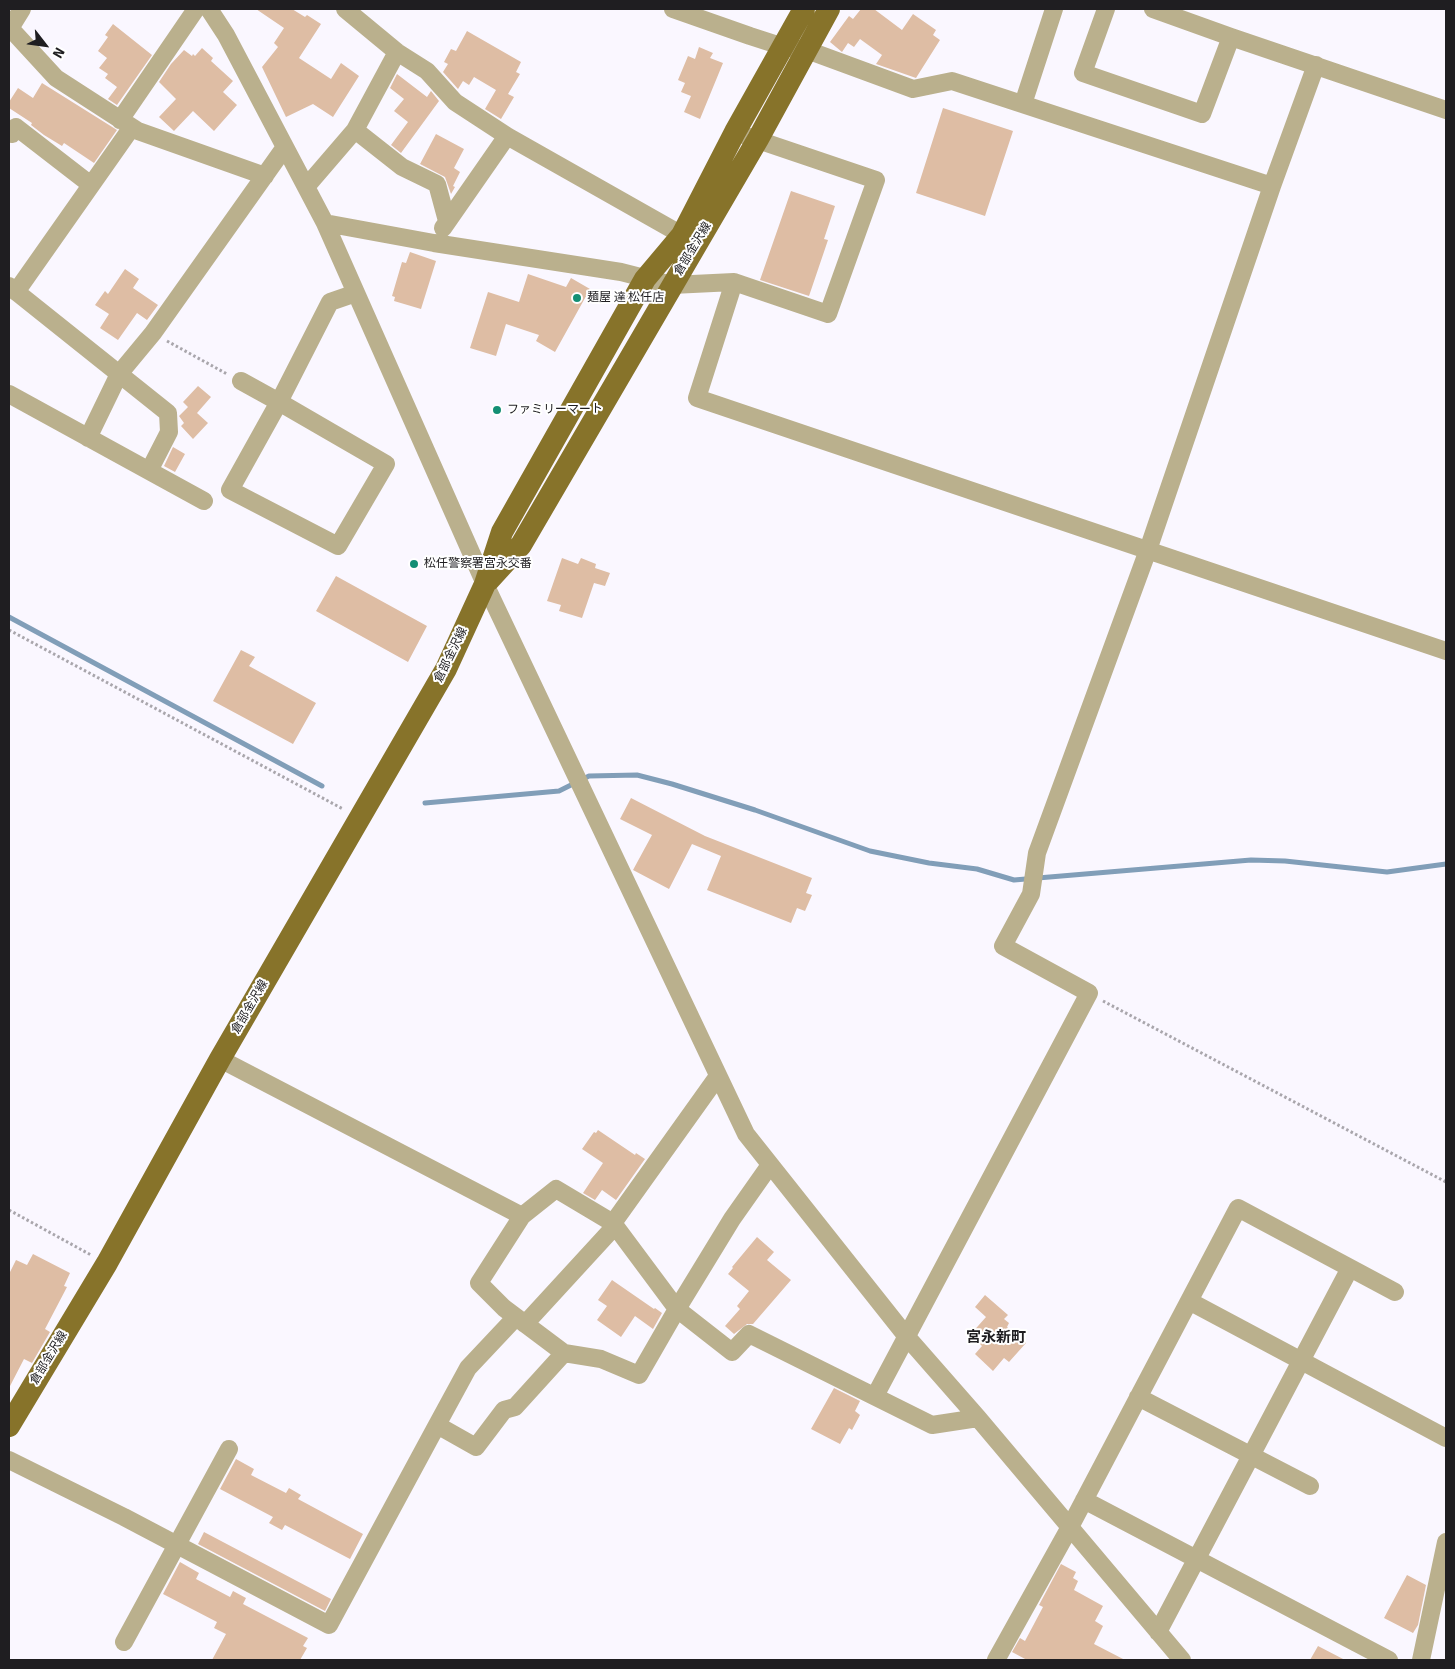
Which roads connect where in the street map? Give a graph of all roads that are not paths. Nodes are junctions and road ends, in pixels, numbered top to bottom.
1 (22, 9) edge
2 (345, 9) edge
3 (673, 9) edge
4 (804, 9) edge
5 (829, 9) edge
6 (1054, 9) edge
7 (1106, 9) edge
8 (1153, 9) edge
9 (209, 10) edge
10 (9, 29) edge
11 (1231, 37) junction
12 (784, 47) junction
13 (807, 50) junction
14 (397, 52) junction
15 (1316, 65) junction
16 (1023, 104) junction
17 (1446, 110) edge
18 (126, 124) junction
19 (355, 130) junction
20 (9, 132) edge
21 (735, 132) junction
22 (506, 136) junction
23 (758, 139) junction
24 (285, 148) junction
25 (265, 176) junction
26 (91, 185) junction
27 (1272, 186) junction
28 (306, 187) junction
29 (447, 221) junction
30 (325, 223) junction
31 (682, 235) junction
32 (434, 243) junction
33 (645, 279) junction
34 (734, 282) junction
35 (672, 285) junction
36 (12, 289) edge
37 (356, 293) junction
38 (118, 374) junction
39 (241, 381) road end
40 (9, 394) edge
41 (279, 402) junction
42 (88, 438) junction
43 (149, 471) junction
44 (204, 501) dead end
45 (1148, 550) junction
46 (485, 584) junction
47 (1446, 651) edge
48 (220, 1059) junction
49 (718, 1076) junction
50 (770, 1165) junction
51 (522, 1216) junction
52 (614, 1225) junction
53 (1350, 1268) junction
54 (1395, 1292) dead end
55 (1189, 1301) junction
56 (677, 1309) junction
57 (521, 1321) junction
58 (906, 1337) junction
59 (564, 1352) junction
60 (1302, 1360) junction
61 (875, 1396) junction
62 (1138, 1397) junction
63 (978, 1418) junction
64 (9, 1426) edge
65 (437, 1426) junction
66 (1446, 1438) edge
67 (229, 1449) dead end
68 (1252, 1455) junction
69 (9, 1460) edge
70 (1310, 1486) dead end
71 (1084, 1500) junction
72 (1070, 1527) junction
73 (1446, 1542) edge
74 (177, 1545) junction
75 (1197, 1559) junction
76 (1158, 1632) junction
77 (124, 1642) dead end
78 (996, 1660) edge
79 (1182, 1660) edge
80 (1389, 1660) edge
81 (1421, 1660) edge

1 - 10 street
2 - 14 street
3 - 12 street
4 - 12 main road, 倉部金沢線
5 - 13 main road, 倉部金沢線
6 - 16 street
7 - 11 street
8 - 11 street
9 - 18 street
9 - 24 street
10 - 18 street
11 - 15 street
12 - 13 street
12 - 21 main road, 倉部金沢線
13 - 16 street
13 - 23 main road, 倉部金沢線
14 - 19 street
14 - 22 street
15 - 17 street
15 - 27 street
16 - 27 street
18 - 25 street
18 - 26 street
19 - 28 street
19 - 29 street
20 - 26 street
21 - 23 street
21 - 31 main road, 倉部金沢線
22 - 29 street
22 - 31 street
23 - 34 street
23 - 35 main road, 倉部金沢線
24 - 25 street
24 - 28 street
25 - 38 street
26 - 36 street
27 - 45 street
28 - 30 street
29 - 32 street
30 - 32 street
30 - 37 street
31 - 33 main road, 倉部金沢線
32 - 33 street
33 - 35 street
33 - 46 main road, 倉部金沢線
34 - 35 street
34 - 45 street
35 - 46 main road, 倉部金沢線
36 - 38 street
37 - 41 street
37 - 46 street
38 - 42 street
38 - 43 street
39 - 41 street
40 - 42 street
41 - 41 street
42 - 43 street
43 - 44 street
45 - 47 street
45 - 58 street
46 - 48 main road, 倉部金沢線
46 - 49 street
48 - 51 street
48 - 64 main road, 倉部金沢線
49 - 50 street
49 - 52 street
50 - 56 street
50 - 58 street
51 - 52 street
51 - 57 street
52 - 56 street
52 - 57 street
53 - 54 street
53 - 55 street
53 - 60 street
55 - 60 street
55 - 62 street
56 - 59 street
56 - 61 street
57 - 59 street
57 - 65 street
58 - 61 street
58 - 63 street
59 - 65 street
60 - 66 street
60 - 68 street
61 - 63 street
62 - 68 street
62 - 71 street
63 - 72 street
65 - 74 street
67 - 74 street
68 - 70 street
68 - 75 street
69 - 74 street
71 - 72 street
71 - 75 street
72 - 76 street
72 - 78 street
73 - 81 street
74 - 77 street
75 - 76 street
75 - 80 street
76 - 79 street

